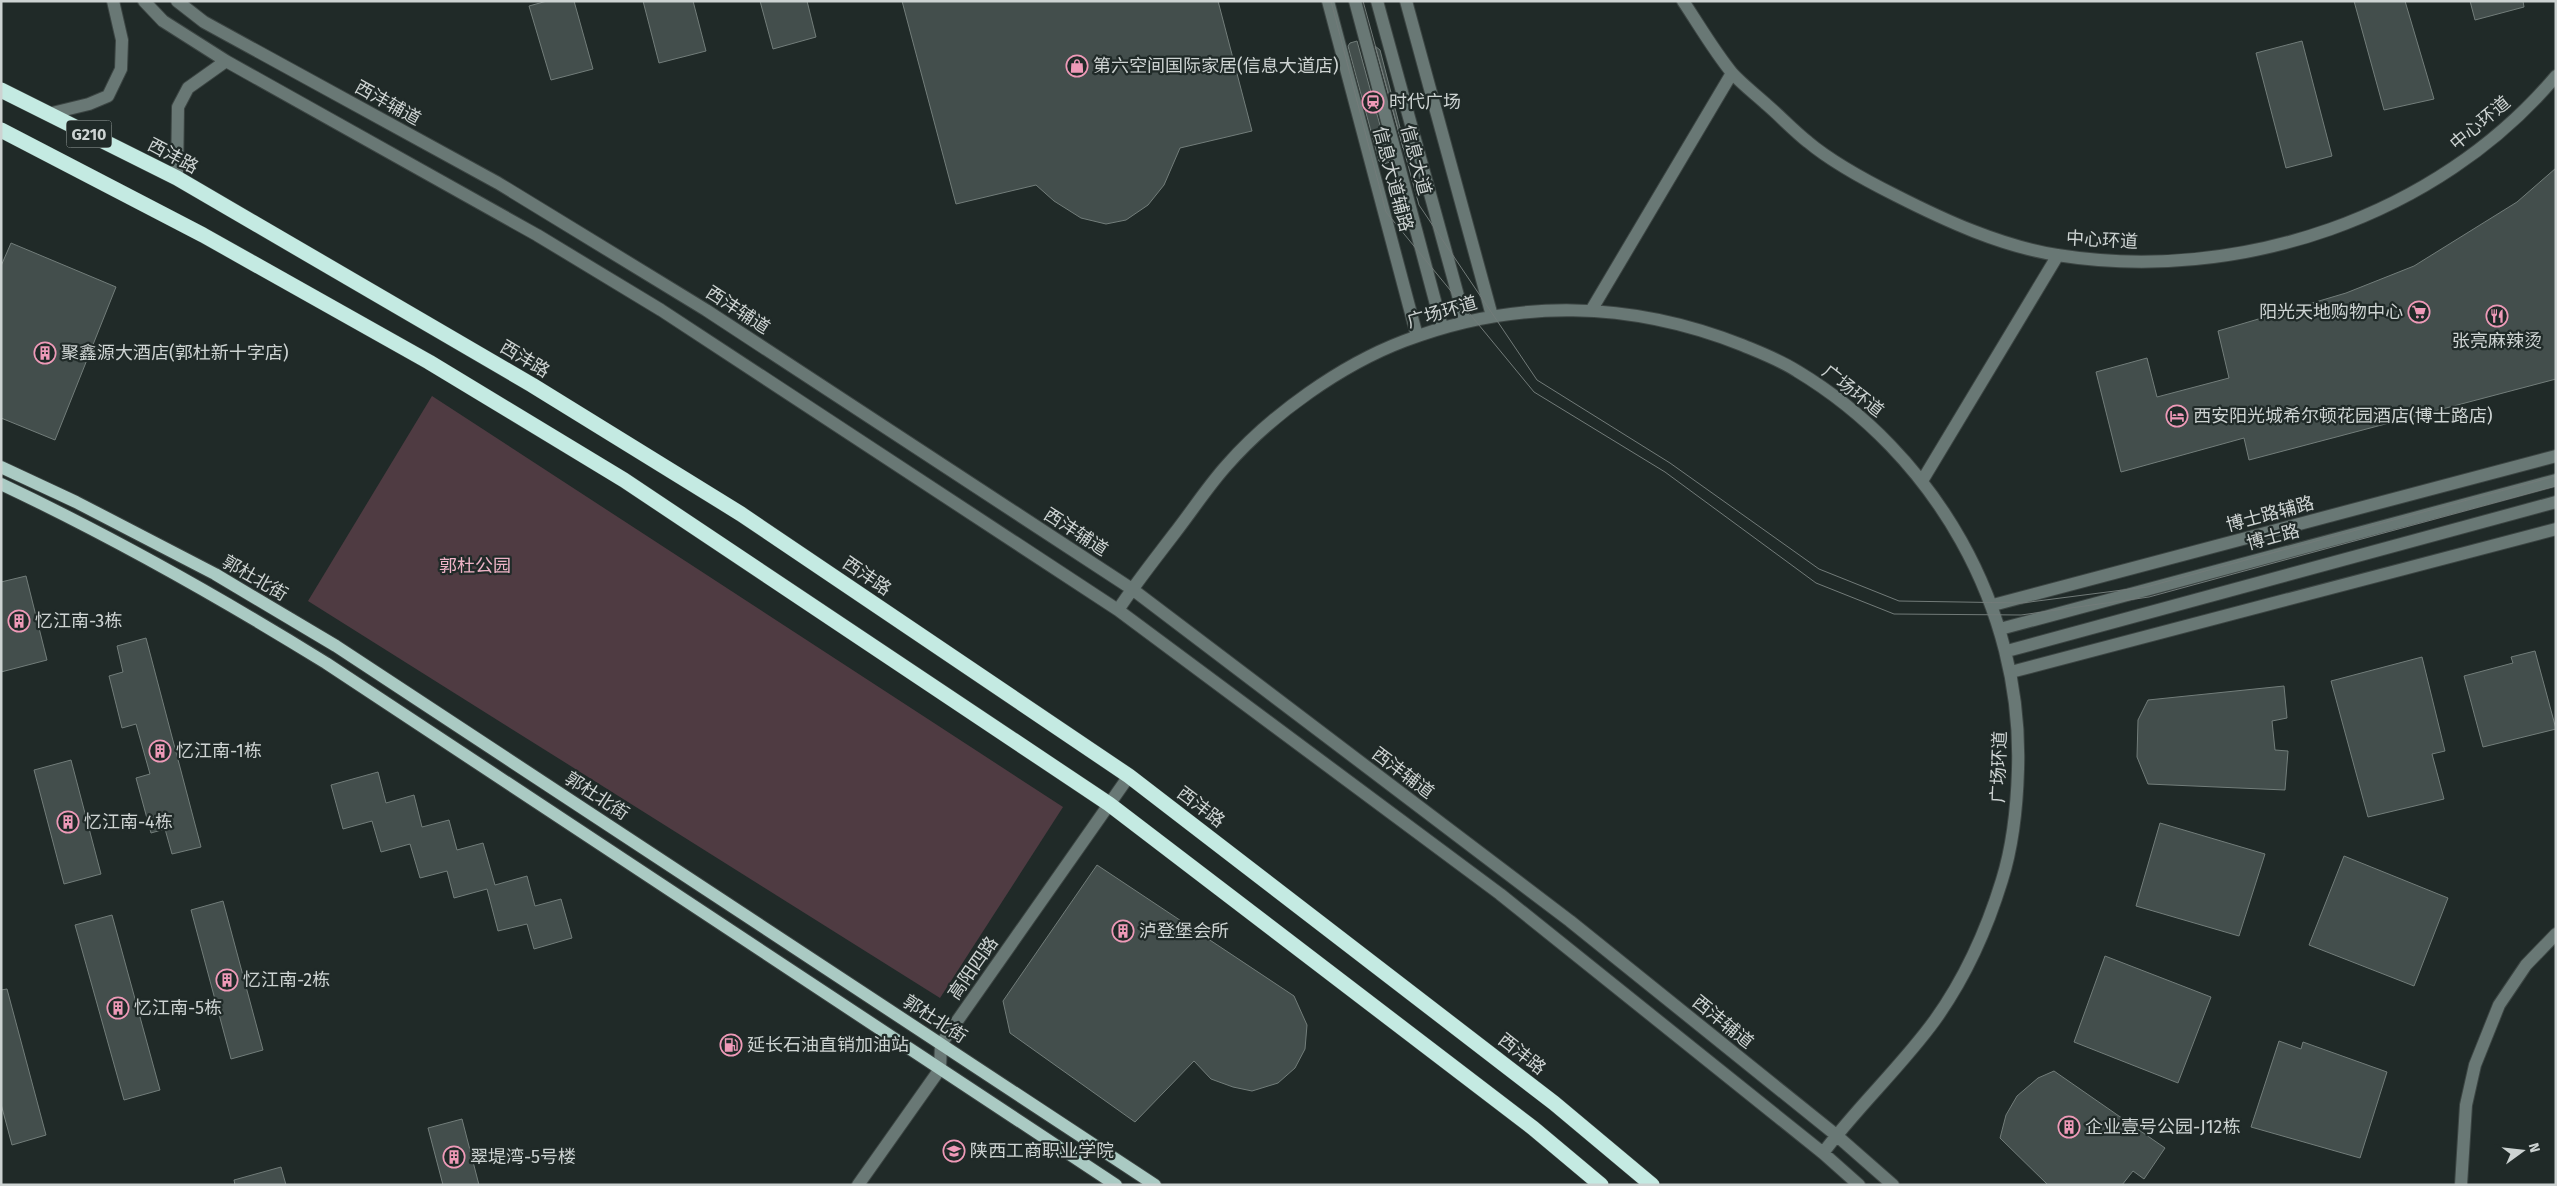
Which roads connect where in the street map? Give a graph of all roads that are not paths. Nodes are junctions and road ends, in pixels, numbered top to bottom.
1 (113, 1) edge
2 (144, 1) edge
3 (177, 1) edge
4 (1328, 1) edge
5 (1355, 1) edge
6 (1377, 1) edge
7 (1406, 1) edge
8 (1683, 1) edge
9 (226, 61) junction
10 (1732, 73) junction
11 (2556, 76) edge
12 (1, 90) edge
13 (48, 114) junction
14 (1, 130) edge
15 (177, 178) junction
16 (2058, 255) junction
17 (1592, 309) junction
18 (1492, 316) junction
19 (1465, 321) junction
20 (1442, 327) junction
21 (1417, 336) junction
22 (2556, 456) edge
23 (1, 467) edge
24 (1922, 480) junction
25 (2556, 480) edge
26 (1, 484) edge
27 (2556, 502) edge
28 (2556, 529) edge
29 (1132, 589) junction
30 (1993, 606) junction
31 (1118, 610) junction
32 (2000, 629) junction
33 (2007, 651) junction
34 (2011, 672) junction
35 (1129, 776) junction
36 (1109, 804) junction
37 (2556, 934) edge
38 (941, 1044) junction
39 (940, 1069) junction
40 (1836, 1135) junction
41 (1823, 1153) junction
42 (858, 1185) edge
43 (1116, 1185) edge
44 (1155, 1185) edge
45 (1601, 1185) edge
46 (1652, 1185) edge
47 (1859, 1185) edge
48 (1893, 1185) edge
49 (2461, 1185) edge

1 - 13 street
2 - 9 street
3 - 29 street, 西沣辅道
4 - 21 street, 信息大道辅路
5 - 20 street, 信息大道
6 - 19 street, 信息大道
7 - 18 street
8 - 10 street, 中心环道
9 - 15 street
9 - 31 street
10 - 16 street, 中心环道
10 - 17 street
11 - 16 street, 中心环道
12 - 13 highway, 西沣路 / G210
13 - 15 highway, 西沣路 / G210
14 - 36 highway, G210
15 - 35 highway, 西沣路
16 - 24 street
17 - 18 street, 广场环道
17 - 24 street, 广场环道
18 - 19 street, 广场环道
19 - 20 street, 广场环道
20 - 21 street, 广场环道
21 - 29 street, 广场环道
22 - 30 street, 博士路辅路
23 - 38 main road, 郭杜北街
24 - 30 street, 广场环道
25 - 32 street, 博士路
26 - 39 main road, 郭杜北街
27 - 33 street
28 - 34 street
29 - 31 street, 广场环道
29 - 40 street, 西沣辅道
30 - 32 street, 广场环道
31 - 41 street
32 - 33 street, 广场环道
33 - 34 street, 广场环道
34 - 40 street, 广场环道
35 - 36 street, 高阳四路
35 - 46 highway, 西沣路
36 - 38 street, 高阳四路
36 - 45 highway
37 - 49 street
38 - 39 street
38 - 44 main road, 郭杜北街
39 - 42 street
39 - 43 main road, 郭杜北街
40 - 41 street, 广场环道
40 - 48 street, 西沣辅道
41 - 47 street

